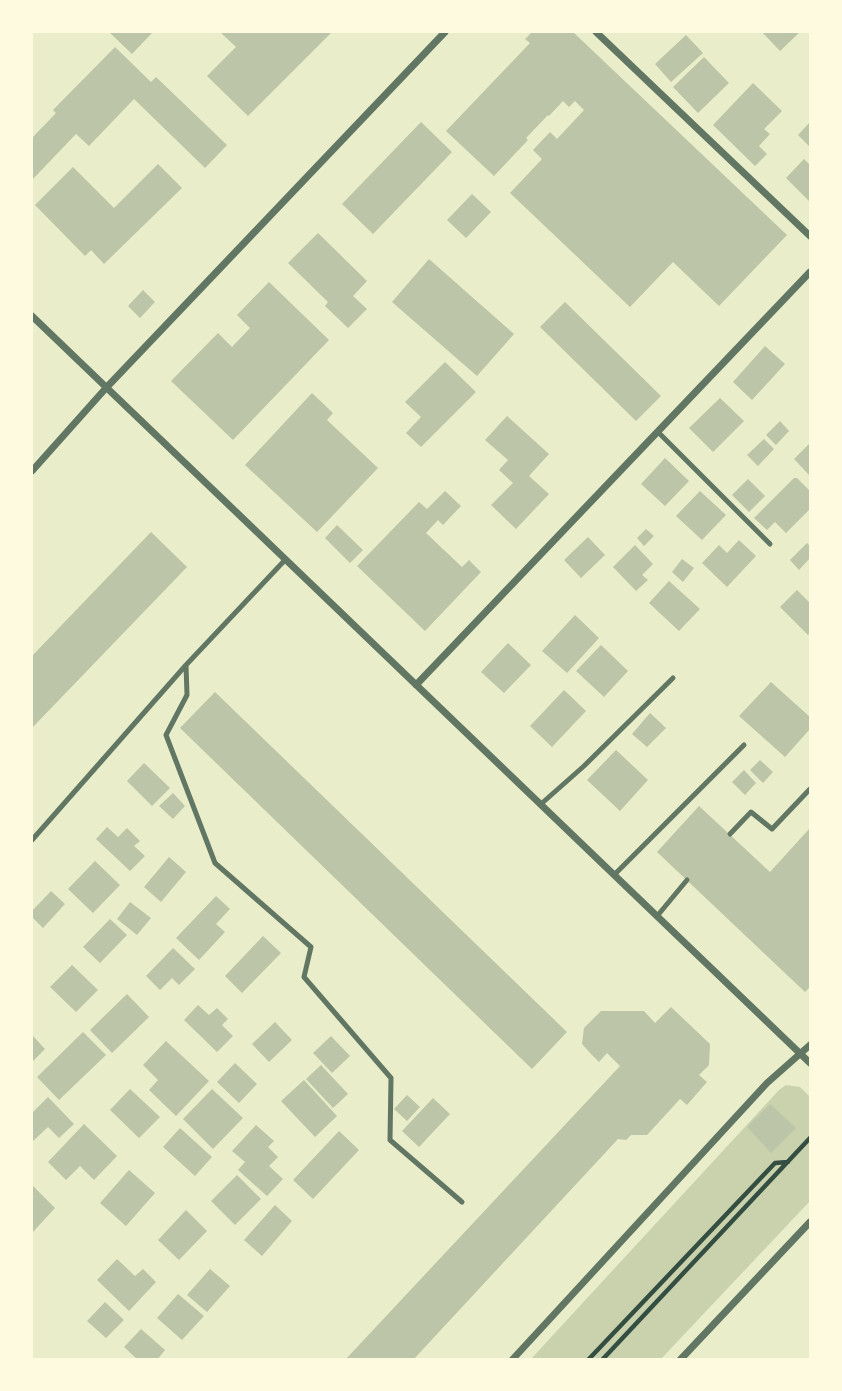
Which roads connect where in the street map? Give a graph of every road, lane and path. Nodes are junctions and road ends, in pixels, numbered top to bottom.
1 (445, 32) edge
2 (596, 32) edge
3 (810, 236) edge
4 (810, 272) edge
5 (32, 316) edge
6 (106, 388) junction
7 (657, 432) junction
8 (32, 471) edge
9 (770, 544) dead end
10 (285, 560) junction
11 (186, 665) junction
12 (673, 678) dead end
13 (416, 685) junction
14 (744, 745) dead end
15 (810, 789) edge
16 (541, 804) junction
17 (730, 834) dead end
18 (32, 840) edge
19 (614, 875) junction
20 (687, 880) dead end
21 (658, 915) junction
22 (810, 1045) edge
23 (800, 1054) junction
24 (810, 1063) edge
25 (810, 1139) edge
26 (789, 1162) junction
27 (462, 1202) dead end
28 (810, 1222) edge
29 (512, 1360) edge
30 (588, 1360) edge
31 (602, 1360) edge
32 (680, 1360) edge

1 - 6 street
2 - 3 street
4 - 7 street
5 - 6 street
6 - 8 street
6 - 10 street
7 - 9 lane
7 - 13 street
10 - 11 lane
10 - 13 street
11 - 18 lane
11 - 27 lane
12 - 16 lane
13 - 16 street
14 - 19 lane
15 - 17 lane
16 - 19 street
19 - 21 street
20 - 21 lane
21 - 23 street
22 - 23 street
23 - 24 street
23 - 29 street
25 - 26 path
26 - 30 path
26 - 31 path
28 - 32 street

